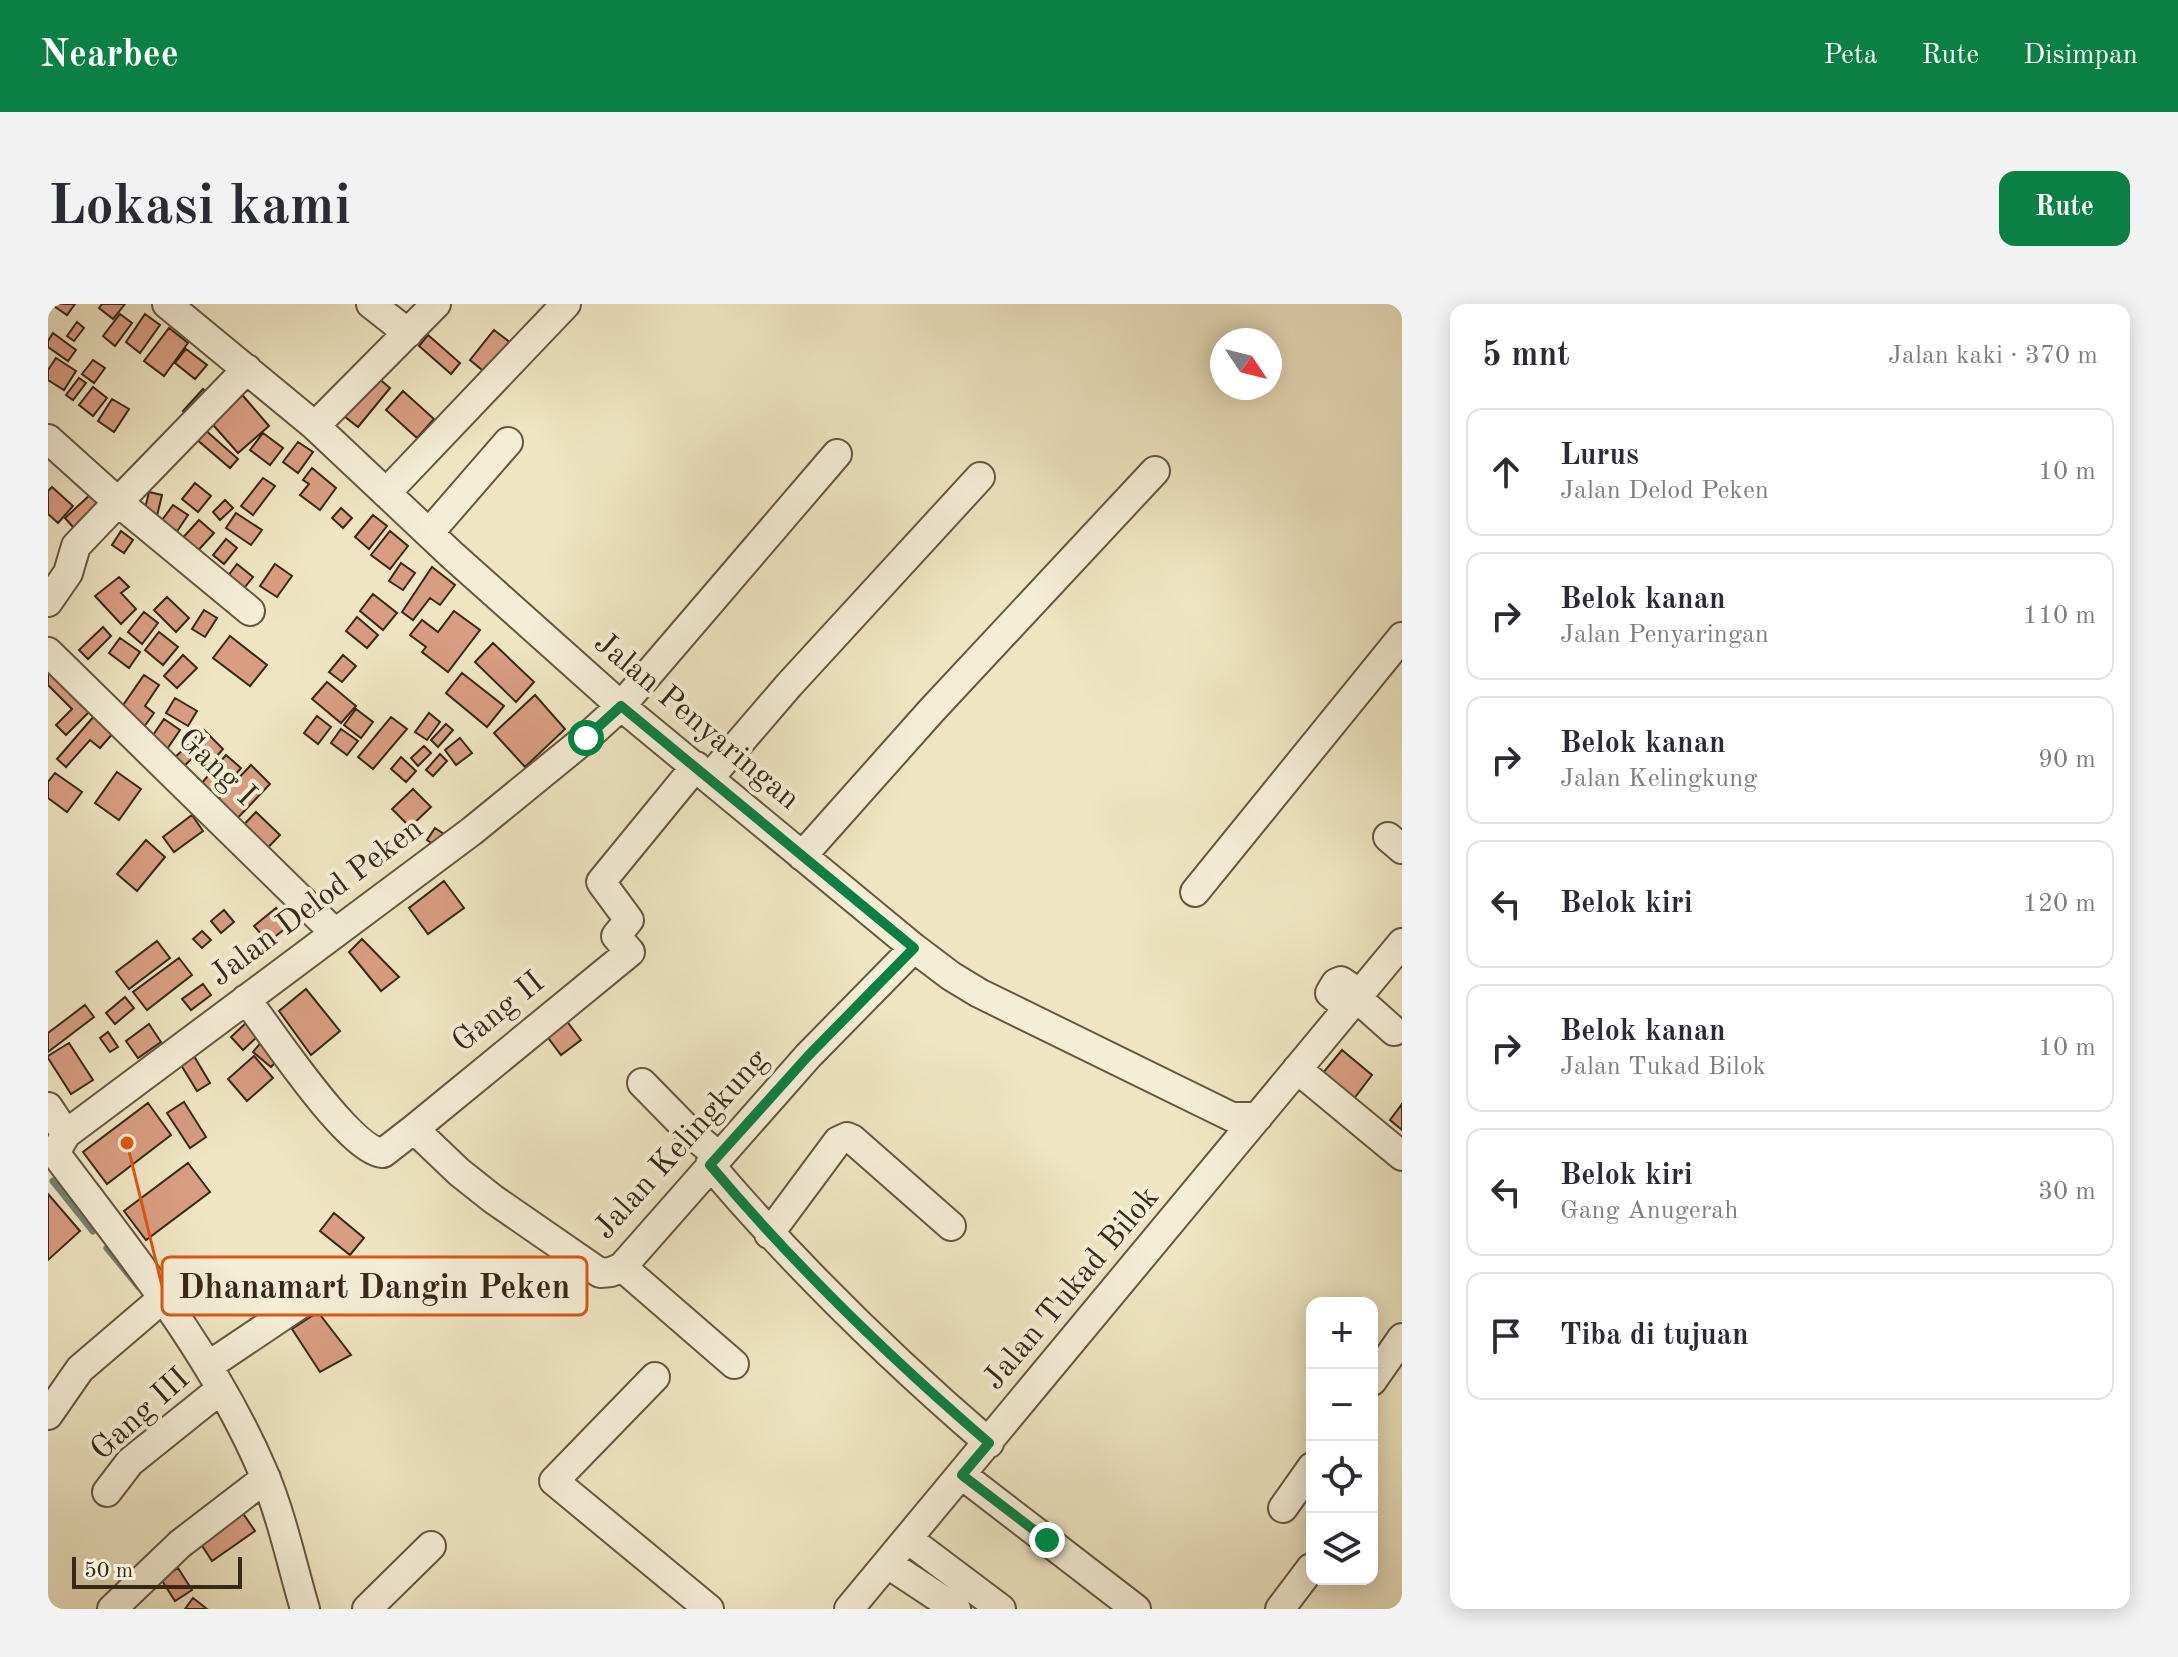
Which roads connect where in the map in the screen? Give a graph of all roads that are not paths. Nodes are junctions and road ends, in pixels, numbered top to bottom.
1 (167, 304) edge
2 (371, 304) edge
3 (436, 304) edge
4 (566, 304) edge
5 (408, 333) junction
6 (247, 369) junction
7 (315, 426) junction
8 (48, 439) edge
9 (508, 442) dead end
10 (837, 454) dead end
11 (1155, 471) dead end
12 (980, 477) dead end
13 (386, 493) junction
14 (118, 502) junction
15 (429, 533) junction
16 (48, 602) edge
17 (250, 611) dead end
18 (1402, 637) edge
19 (48, 652) edge
20 (621, 706) junction
21 (703, 772) junction
22 (802, 856) junction
23 (1195, 892) dead end
24 (335, 933) junction
25 (1402, 943) edge
26 (914, 948) junction
27 (246, 999) junction
28 (1355, 1000) junction
29 (1394, 1031) dead end
30 (1292, 1076) junction
31 (642, 1083) dead end
32 (48, 1107) edge
33 (1244, 1123) junction
34 (414, 1129) junction
35 (56, 1148) edge
36 (1402, 1156) edge
37 (714, 1160) junction
38 (951, 1226) dead end
39 (769, 1234) junction
40 (622, 1267) junction
41 (333, 1282) dead end
42 (163, 1298) junction
43 (1402, 1338) edge
44 (734, 1364) dead end
45 (1378, 1372) edge
46 (214, 1377) junction
47 (655, 1377) dead end
48 (48, 1415) edge
49 (989, 1443) junction
50 (962, 1475) junction
51 (1306, 1475) edge
52 (266, 1478) junction
53 (107, 1492) dead end
54 (1283, 1508) dead end
55 (908, 1539) junction
56 (431, 1546) dead end
57 (888, 1564) junction
58 (1306, 1575) edge
59 (112, 1609) edge
60 (305, 1609) edge
61 (367, 1609) edge
62 (709, 1609) edge
63 (849, 1609) edge
64 (956, 1609) edge
65 (1001, 1609) edge
66 (1136, 1609) edge
67 (1280, 1609) edge

1 - 6 street, Jalan Penyaringan
2 - 5 street
3 - 5 street
4 - 13 street
5 - 7 street
6 - 7 street, Jalan Penyaringan
6 - 14 street
7 - 13 street, Jalan Penyaringan
8 - 14 street
9 - 15 street
10 - 20 street, Jalan Delod Peken
11 - 22 street
12 - 21 street
13 - 15 street, Jalan Penyaringan
14 - 16 street
14 - 17 street
15 - 20 street, Jalan Penyaringan
18 - 23 street
19 - 24 street, Gang I
20 - 21 street, Jalan Penyaringan
20 - 24 street, Jalan Delod Peken
21 - 22 street, Jalan Penyaringan
21 - 34 street, Gang II
22 - 26 street, Jalan Penyaringan
24 - 27 street, Jalan Delod Peken
25 - 28 street, Jalan Tukad Bilok
26 - 33 street, Jalan Penyaringan
26 - 37 street, Jalan Kelingkung
27 - 34 street
27 - 35 street, Jalan Delod Peken
28 - 29 street
28 - 30 street, Jalan Tukad Bilok
30 - 33 street, Jalan Tukad Bilok
30 - 36 street
31 - 37 street
32 - 35 street
33 - 49 street, Jalan Tukad Bilok
34 - 40 street, Jalan Kelingkung
35 - 42 street
37 - 39 street
37 - 40 street, Jalan Kelingkung
38 - 39 street
39 - 49 street
40 - 44 street
41 - 46 street, Gang III
42 - 46 street
42 - 48 street
43 - 45 street
46 - 52 street
46 - 53 street, Gang III
47 - 62 street
49 - 50 street, Jalan Tukad Bilok
50 - 55 street, Jalan Tukad Bilok
50 - 66 street
51 - 54 street
52 - 59 street
52 - 60 street
55 - 57 street, Jalan Tukad Bilok
55 - 65 street
56 - 61 street
57 - 63 street, Jalan Tukad Bilok
57 - 64 street
58 - 67 street

